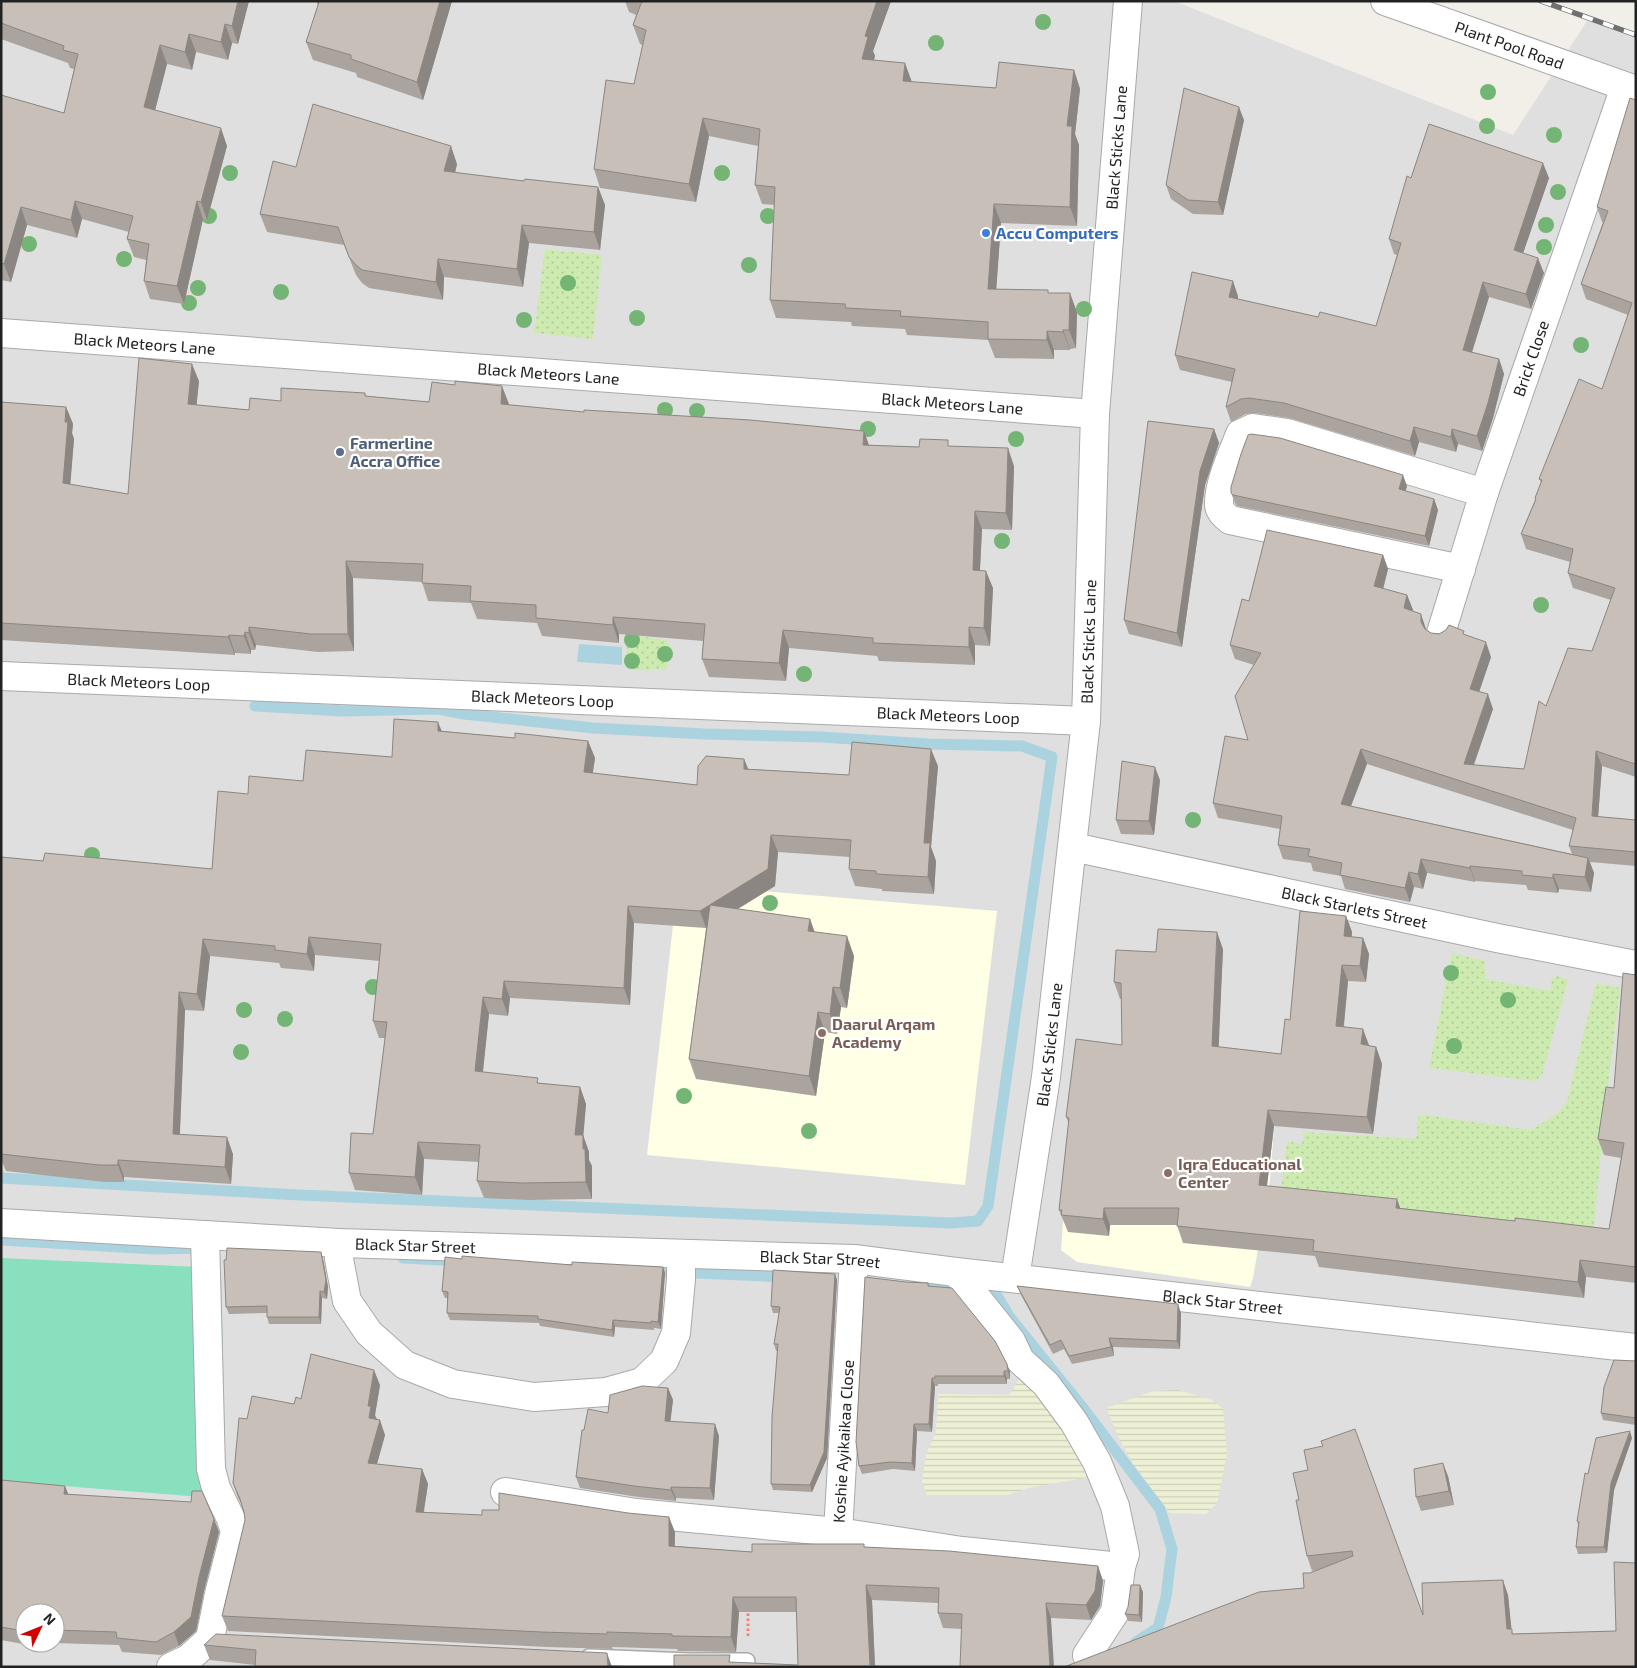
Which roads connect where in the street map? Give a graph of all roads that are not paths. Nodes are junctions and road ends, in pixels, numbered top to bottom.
1 (1128, 1) edge
2 (1385, 1) edge
3 (1631, 89) edge
4 (1, 333) edge
5 (1095, 414) junction
6 (1484, 493) junction
7 (1461, 569) junction
8 (1441, 633) edge
9 (1, 676) edge
10 (1086, 721) junction
11 (1073, 847) junction
12 (1636, 965) edge
13 (1, 1223) edge
14 (205, 1235) junction
15 (339, 1243) junction
16 (681, 1255) junction
17 (854, 1259) junction
18 (956, 1272) junction
19 (1015, 1278) junction
20 (1636, 1348) edge
21 (505, 1492) edge
22 (838, 1532) junction
23 (1121, 1567) junction
24 (1087, 1655) dead end
25 (570, 1656) edge
26 (747, 1661) edge
27 (171, 1667) edge

1 - 5 street, Black Sticks Lane
2 - 3 street, Plant Pool Road
3 - 6 street, Brick Close
4 - 5 street, Black Meteors Lane
5 - 10 street, Black Sticks Lane
6 - 7 street, Brick Close
6 - 7 street
7 - 8 street, Brick Close
9 - 10 street, Black Meteors Loop
10 - 11 street, Black Sticks Lane
11 - 12 street, Black Starlets Street
11 - 19 street, Black Sticks Lane
13 - 14 street, Black Star Street
14 - 15 street, Black Star Street
14 - 27 street
15 - 16 street, Black Star Street
15 - 16 street
16 - 17 street, Black Star Street
17 - 18 street, Black Star Street
17 - 22 street, Koshie Ayikaikaa Close
18 - 19 street, Black Star Street
18 - 23 street
19 - 20 street, Black Star Street
21 - 22 street, Koshie Ayikaikaa Close
22 - 23 street
23 - 24 street
25 - 26 lane

